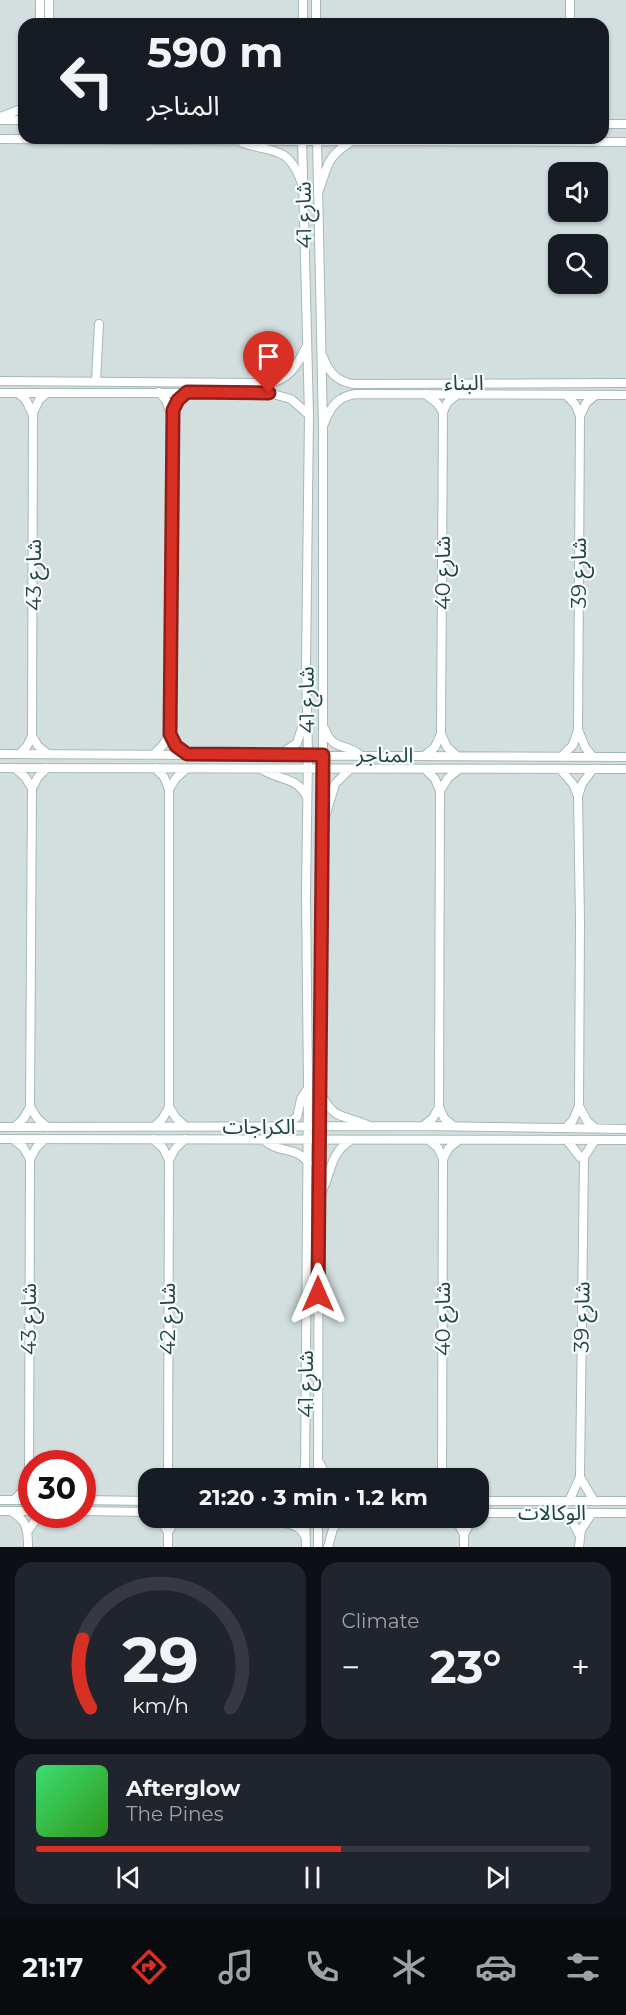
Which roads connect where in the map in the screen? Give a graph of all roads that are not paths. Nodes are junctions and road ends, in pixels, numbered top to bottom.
1 (40, 0) edge
2 (49, 0) edge
3 (303, 0) edge
4 (316, 0) edge
5 (570, 0) edge
6 (40, 18) edge
7 (49, 18) edge
8 (303, 18) edge
9 (316, 18) edge
10 (570, 18) edge
11 (18, 110) edge
12 (0, 118) edge
13 (18, 120) edge
14 (609, 124) edge
15 (626, 124) edge
16 (0, 139) edge
17 (18, 139) edge
18 (609, 142) edge
19 (626, 142) edge
20 (247, 144) edge
21 (302, 144) edge
22 (316, 144) edge
23 (347, 144) edge
24 (304, 191) junction
25 (317, 196) junction
26 (99, 324) dead end
27 (306, 348) junction
28 (321, 351) junction
29 (0, 381) edge
30 (96, 381) junction
31 (626, 383) edge
32 (159, 392) junction
33 (187, 392) junction
34 (0, 393) edge
35 (18, 393) junction
36 (47, 393) junction
37 (425, 394) junction
38 (458, 394) junction
39 (566, 395) junction
40 (596, 395) junction
41 (626, 395) edge
42 (443, 412) junction
43 (33, 415) junction
44 (172, 415) junction
45 (309, 415) junction
46 (580, 416) junction
47 (323, 428) junction
48 (307, 714) junction
49 (323, 724) junction
50 (578, 730) junction
51 (170, 734) junction
52 (441, 734) junction
53 (32, 736) junction
54 (0, 754) edge
55 (20, 754) junction
56 (48, 754) junction
57 (154, 754) junction
58 (187, 754) junction
59 (281, 754) junction
60 (308, 754) junction
61 (323, 755) junction
62 (360, 755) junction
63 (423, 756) junction
64 (457, 756) junction
65 (562, 756) junction
66 (592, 756) junction
67 (626, 756) edge
68 (0, 768) edge
69 (15, 768) junction
70 (47, 768) junction
71 (155, 768) junction
72 (186, 769) junction
73 (262, 769) junction
74 (323, 769) junction
75 (350, 769) junction
76 (425, 769) junction
77 (459, 769) junction
78 (560, 769) junction
79 (593, 769) junction
80 (626, 769) edge
81 (308, 770) junction
82 (32, 788) junction
83 (169, 789) junction
84 (440, 791) junction
85 (578, 796) junction
86 (307, 797) junction
87 (323, 821) junction
88 (308, 1087) junction
89 (319, 1090) junction
90 (579, 1106) junction
91 (30, 1107) junction
92 (169, 1107) junction
93 (439, 1107) junction
94 (283, 1126) junction
95 (308, 1126) junction
96 (318, 1126) junction
97 (423, 1126) junction
98 (453, 1126) junction
99 (0, 1127) edge
100 (15, 1127) junction
101 (47, 1127) junction
102 (154, 1127) junction
103 (186, 1127) junction
104 (371, 1127) junction
105 (566, 1128) junction
106 (595, 1128) junction
107 (626, 1128) edge
108 (0, 1139) edge
109 (12, 1139) junction
110 (45, 1139) junction
111 (153, 1139) junction
112 (185, 1139) junction
113 (319, 1139) junction
114 (352, 1139) junction
115 (264, 1140) junction
116 (308, 1140) junction
117 (429, 1140) junction
118 (459, 1140) junction
119 (567, 1140) junction
120 (595, 1140) junction
121 (626, 1140) edge
122 (584, 1157) junction
123 (30, 1159) junction
124 (169, 1160) junction
125 (443, 1160) junction
126 (308, 1163) junction
127 (318, 1197) junction
128 (30, 1450) edge
129 (318, 1461) junction
130 (168, 1468) edge
131 (305, 1468) edge
132 (318, 1468) edge
133 (322, 1468) edge
134 (442, 1468) edge
135 (580, 1477) junction
136 (18, 1496) edge
137 (0, 1500) edge
138 (14, 1500) junction
139 (18, 1500) edge
140 (96, 1500) edge
141 (138, 1501) edge
142 (489, 1501) edge
143 (569, 1501) junction
144 (594, 1501) junction
145 (626, 1501) edge
146 (0, 1511) edge
147 (11, 1511) junction
148 (18, 1511) edge
149 (96, 1511) edge
150 (138, 1512) edge
151 (489, 1513) edge
152 (564, 1513) junction
153 (592, 1513) junction
154 (626, 1513) edge
155 (30, 1528) edge
156 (165, 1528) edge
157 (171, 1528) edge
158 (299, 1528) edge
159 (305, 1528) edge
160 (318, 1528) edge
161 (334, 1528) edge
162 (461, 1528) edge
163 (467, 1528) edge
164 (28, 1531) junction
165 (168, 1532) junction
166 (464, 1534) junction
167 (305, 1536) junction
168 (579, 1536) junction
169 (28, 1547) edge
170 (168, 1547) edge
171 (306, 1547) edge
172 (318, 1547) edge
173 (328, 1547) edge
174 (464, 1547) edge
175 (579, 1547) edge

1 - 6 street
2 - 7 street
3 - 8 street
4 - 9 street
5 - 10 street
11 - 12 street
12 - 13 street
14 - 15 street
16 - 17 street
18 - 19 street
20 - 24 street
21 - 24 street, شارع 41
22 - 25 street, شارع 41
23 - 25 street
24 - 27 street, شارع 41
25 - 28 street, شارع 41
26 - 30 street
27 - 30 street
27 - 45 street, شارع 41
28 - 31 street, البناء
28 - 47 street, شارع 41
29 - 30 street
32 - 33 street
32 - 36 street
32 - 44 street
33 - 44 street
33 - 45 street
34 - 35 street
35 - 36 street
35 - 43 street
36 - 43 street
37 - 38 street, البناء
37 - 42 street
37 - 47 street, البناء
38 - 39 street, البناء
38 - 42 street
39 - 40 street, البناء
39 - 46 street
40 - 41 street, البناء
40 - 46 street
42 - 52 street, شارع 40
43 - 53 street, شارع 43
44 - 51 street
45 - 48 street, شارع 41
46 - 50 street, شارع 39
47 - 49 street, شارع 41
48 - 59 street
48 - 60 street, شارع 41
49 - 61 street, شارع 41
49 - 62 street
50 - 65 street
50 - 66 street, شارع 39
51 - 57 street
51 - 58 street
52 - 63 street
52 - 64 street
53 - 55 street
53 - 56 street
54 - 55 street, المناجر
55 - 56 street, المناجر
56 - 57 street, المناجر
57 - 58 street, المناجر
58 - 59 street, المناجر
59 - 60 street, المناجر
60 - 61 street, المناجر
60 - 81 street, شارع 41
61 - 62 street, المناجر
61 - 74 street, شارع 41
62 - 63 street, المناجر
63 - 64 street, المناجر
64 - 65 street, المناجر
65 - 66 street, المناجر
66 - 67 street, المناجر
68 - 69 street, المناجر
69 - 70 street, المناجر
69 - 82 street
70 - 71 street, المناجر
70 - 82 street
71 - 72 street, المناجر
71 - 83 street
72 - 73 street, المناجر
72 - 83 street
73 - 81 street, المناجر
73 - 86 street, المناجر
74 - 75 street, المناجر
74 - 81 street, المناجر
74 - 87 street, شارع 41
75 - 76 street, المناجر
75 - 87 street, المناجر
76 - 77 street, المناجر
76 - 84 street
77 - 78 street, المناجر
77 - 84 street
78 - 79 street, المناجر
78 - 85 street
79 - 80 street, المناجر
79 - 85 street
81 - 86 street, شارع 41
82 - 91 street
83 - 92 street
84 - 93 street
85 - 90 street
86 - 88 street, شارع 41
87 - 89 street, شارع 41
88 - 94 street
88 - 95 street, شارع 41
89 - 96 street, شارع 41
89 - 104 street
90 - 105 street
90 - 106 street
91 - 100 street
91 - 101 street
92 - 102 street
92 - 103 street
93 - 97 street
93 - 98 street
94 - 95 street, الكراجات
94 - 103 street, الكراجات
95 - 96 street, الكراجات
95 - 116 street, شارع 41
96 - 104 street, الكراجات
96 - 113 street, شارع 41
97 - 98 street, الكراجات
97 - 104 street, الكراجات
98 - 105 street, الكراجات
99 - 100 street, الكراجات
100 - 101 street, الكراجات
101 - 102 street, الكراجات
102 - 103 street, الكراجات
105 - 106 street, الكراجات
106 - 107 street, الكراجات
108 - 109 street, الكراجات
109 - 110 street, الكراجات
109 - 123 street
110 - 111 street, الكراجات
110 - 123 street
111 - 112 street, الكراجات
111 - 124 street
112 - 115 street, الكراجات
112 - 124 street
113 - 114 street, الكراجات
113 - 116 street, الكراجات
113 - 127 street, شارع 41
114 - 117 street, الكراجات
114 - 127 street
115 - 116 street, الكراجات
115 - 126 street
116 - 126 street, شارع 41
117 - 118 street, الكراجات
117 - 125 street
118 - 119 street, الكراجات
118 - 125 street
119 - 120 street, الكراجات
119 - 122 street
120 - 121 street, الكراجات
120 - 122 street
122 - 135 street, شارع 39
123 - 128 street, شارع 43
124 - 130 street, شارع 42
125 - 134 street, شارع 40
126 - 131 street, شارع 41
127 - 129 street, شارع 41
129 - 132 street, شارع 41
129 - 133 street
135 - 143 street, شارع 39
135 - 144 street
136 - 138 street, شارع 43
137 - 138 street
138 - 139 street
140 - 141 street
142 - 143 street, الوكالات
143 - 144 street, الوكالات
144 - 145 street, الوكالات
146 - 147 street
147 - 148 street
147 - 164 street
149 - 150 street
151 - 152 street, الوكالات
152 - 153 street, الوكالات
152 - 168 street
153 - 154 street, الوكالات
153 - 168 street
155 - 164 street
156 - 165 street
157 - 165 street
158 - 167 street
159 - 167 street
160 - 172 street
161 - 173 street
162 - 166 street
163 - 166 street
164 - 169 street
165 - 170 street
166 - 174 street
167 - 171 street
168 - 175 street

